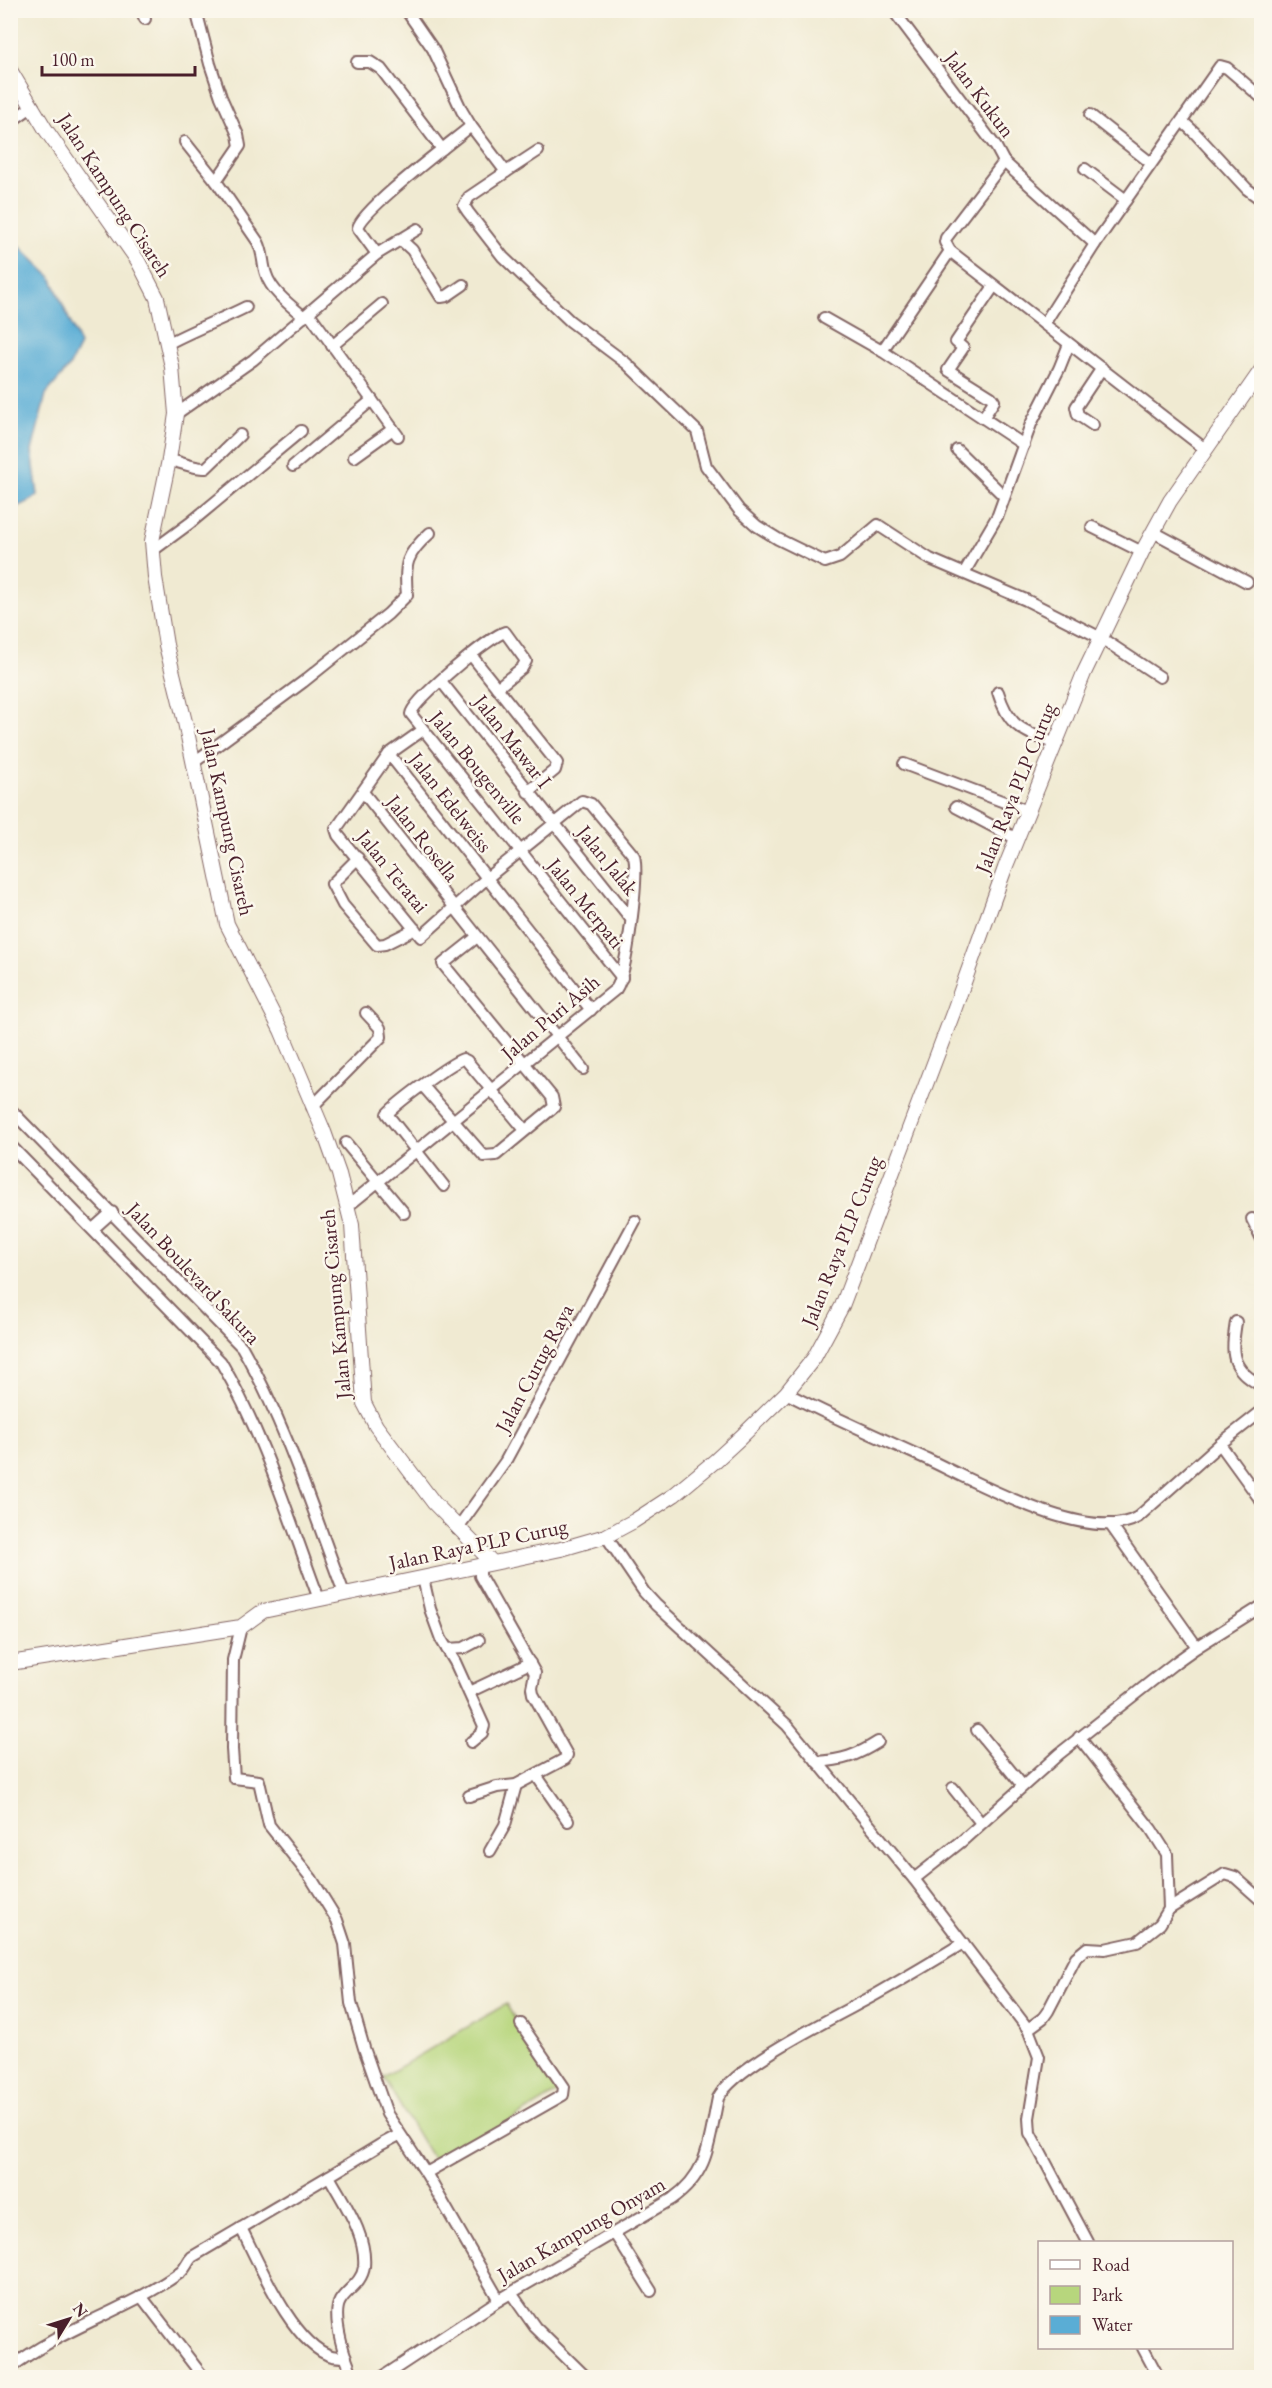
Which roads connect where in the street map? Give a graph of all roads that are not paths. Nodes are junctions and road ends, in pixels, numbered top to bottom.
1 (196, 10) edge
2 (405, 10) edge
3 (893, 10) edge
4 (357, 62) dead end
5 (10, 70) edge
6 (1262, 98) edge
7 (33, 106) junction
8 (1090, 115) dead end
9 (10, 122) edge
10 (1182, 122) junction
11 (471, 126) junction
12 (185, 142) dead end
13 (442, 149) junction
14 (538, 151) dead end
15 (1004, 162) junction
16 (1151, 163) junction
17 (1085, 170) dead end
18 (506, 172) junction
19 (216, 181) junction
20 (1126, 200) junction
21 (1262, 200) edge
22 (418, 229) dead end
23 (400, 239) junction
24 (1095, 244) junction
25 (950, 251) junction
26 (378, 254) junction
27 (463, 285) dead end
28 (994, 286) junction
29 (382, 304) dead end
30 (246, 307) dead end
31 (306, 315) junction
32 (824, 318) dead end
33 (1044, 324) junction
34 (167, 344) junction
35 (1069, 344) junction
36 (332, 346) junction
37 (882, 351) junction
38 (1102, 368) junction
39 (1262, 369) edge
40 (372, 400) junction
41 (176, 414) junction
42 (983, 418) junction
43 (1093, 425) dead end
44 (301, 431) dead end
45 (240, 435) dead end
46 (1024, 445) junction
47 (1205, 449) junction
48 (957, 450) dead end
49 (354, 457) dead end
50 (169, 460) junction
51 (293, 466) dead end
52 (1004, 496) junction
53 (1092, 526) dead end
54 (1155, 529) junction
55 (430, 533) dead end
56 (152, 551) junction
57 (1142, 552) junction
58 (964, 573) junction
59 (1247, 582) dead end
60 (1101, 638) junction
61 (471, 655) junction
62 (1160, 677) dead end
63 (441, 681) junction
64 (497, 688) junction
65 (998, 692) dead end
66 (423, 730) junction
67 (1055, 744) junction
68 (389, 754) junction
69 (193, 763) junction
70 (904, 764) dead end
71 (363, 792) junction
72 (528, 792) junction
73 (956, 807) dead end
74 (1028, 811) junction
75 (554, 825) junction
76 (1017, 839) junction
77 (521, 853) junction
78 (358, 858) junction
79 (487, 878) junction
80 (453, 907) junction
81 (631, 919) junction
82 (418, 933) junction
83 (477, 937) junction
84 (622, 978) junction
85 (591, 1010) junction
86 (366, 1013) dead end
87 (558, 1037) junction
88 (524, 1064) junction
89 (583, 1069) dead end
90 (423, 1086) junction
91 (491, 1092) junction
92 (312, 1107) junction
93 (10, 1109) edge
94 (454, 1122) junction
95 (525, 1130) junction
96 (346, 1143) dead end
97 (10, 1145) edge
98 (415, 1150) junction
99 (379, 1182) junction
100 (444, 1186) dead end
101 (348, 1206) junction
102 (112, 1212) junction
103 (404, 1213) dead end
104 (1252, 1219) dead end
105 (635, 1221) dead end
106 (93, 1229) junction
107 (1262, 1239) edge
108 (1236, 1322) dead end
109 (1262, 1386) edge
110 (786, 1393) junction
111 (1262, 1411) edge
112 (1220, 1444) junction
113 (1262, 1502) edge
114 (1110, 1524) junction
115 (457, 1529) junction
116 (606, 1536) junction
117 (486, 1563) junction
118 (423, 1578) junction
119 (344, 1593) junction
120 (319, 1599) junction
121 (1262, 1606) edge
122 (241, 1627) junction
123 (479, 1640) dead end
124 (1197, 1647) junction
125 (447, 1648) junction
126 (10, 1663) edge
127 (530, 1663) junction
128 (469, 1692) junction
129 (977, 1730) dead end
130 (1079, 1737) junction
131 (471, 1742) dead end
132 (878, 1742) dead end
133 (817, 1762) junction
134 (536, 1775) junction
135 (516, 1785) junction
136 (1022, 1785) junction
137 (953, 1788) dead end
138 (469, 1796) dead end
139 (568, 1821) dead end
140 (981, 1823) junction
141 (490, 1851) dead end
142 (914, 1879) junction
143 (1262, 1901) edge
144 (1169, 1909) junction
145 (963, 1943) junction
146 (521, 2024) dead end
147 (1028, 2029) junction
148 (399, 2135) junction
149 (426, 2173) junction
150 (330, 2176) junction
151 (241, 2228) junction
152 (615, 2234) junction
153 (1087, 2241) edge
154 (651, 2291) dead end
155 (511, 2294) junction
156 (141, 2296) junction
157 (498, 2300) junction
158 (1144, 2349) edge
159 (346, 2357) junction
160 (10, 2368) edge
161 (204, 2378) edge
162 (354, 2378) edge
163 (381, 2378) edge
164 (587, 2378) edge
165 (1159, 2378) edge

1 - 19 street
2 - 11 street
3 - 15 street, Jalan Kukun
4 - 13 street
5 - 7 main road, Jalan Kampung Cisareh
6 - 10 street
7 - 9 street
7 - 34 main road, Jalan Kampung Cisareh
8 - 16 street
10 - 16 street
10 - 21 street
11 - 13 street
11 - 18 street
12 - 19 street
13 - 26 street
14 - 18 street
15 - 24 street
15 - 25 street, Jalan Kukun
16 - 20 street
17 - 20 street
18 - 58 street
19 - 31 street
20 - 24 street
22 - 23 street
23 - 26 street
23 - 27 street
24 - 33 street
25 - 28 street
25 - 37 street
26 - 31 street
28 - 33 street
28 - 42 street
29 - 36 street
30 - 34 street
31 - 36 street
31 - 41 street
32 - 37 street
33 - 35 street
34 - 41 main road, Jalan Kampung Cisareh
35 - 38 street
35 - 46 street
36 - 40 street
37 - 42 street
38 - 43 street
38 - 47 street
39 - 47 main road, Jalan Raya PLP Curug
40 - 49 street
40 - 51 street
41 - 50 main road, Jalan Kampung Cisareh
42 - 46 street
44 - 56 street
45 - 50 street
46 - 52 street
47 - 54 main road, Jalan Raya PLP Curug
48 - 52 street
50 - 56 main road, Jalan Kampung Cisareh
52 - 58 street
53 - 57 street
54 - 57 main road, Jalan Raya PLP Curug
54 - 59 street
55 - 69 street
56 - 69 main road, Jalan Kampung Cisareh
57 - 60 main road, Jalan Raya PLP Curug
58 - 60 street
60 - 62 street
60 - 67 main road, Jalan Raya PLP Curug
61 - 63 street
61 - 64 street
61 - 64 street
63 - 66 street, Jalan Bougenville
63 - 72 street, Jalan Mawar I
64 - 72 street
65 - 67 street
66 - 68 street, Jalan Edelweiss
66 - 77 street, Jalan Bougenville
67 - 74 main road, Jalan Raya PLP Curug
68 - 71 street
68 - 79 street, Jalan Edelweiss
69 - 92 main road, Jalan Kampung Cisareh
70 - 74 street
71 - 78 street, Jalan Teratai
71 - 80 street, Jalan Rosella
72 - 75 street, Jalan Mawar I
73 - 76 street
74 - 76 main road, Jalan Raya PLP Curug
75 - 77 street, Jalan Puri Asih
75 - 81 street, Jalan Jalak
75 - 81 street, Jalan Puri Asih
76 - 110 main road, Jalan Raya PLP Curug
77 - 79 street, Jalan Puri Asih
77 - 84 street, Jalan Merpati
78 - 82 street, Jalan Teratai
78 - 82 street, Jalan Puri Asih
79 - 80 street, Jalan Puri Asih
79 - 85 street, Jalan Edelweiss
80 - 82 street, Jalan Puri Asih
80 - 83 street, Jalan Rosella
81 - 84 street, Jalan Puri Asih
83 - 87 street, Jalan Rosella
83 - 88 street
84 - 85 street, Jalan Puri Asih
85 - 87 street, Jalan Puri Asih
86 - 92 street
87 - 88 street, Jalan Puri Asih
87 - 89 street, Jalan Rosella
88 - 91 street, Jalan Puri Asih
88 - 95 street
90 - 91 street
90 - 94 street
90 - 98 street
91 - 94 street, Jalan Puri Asih
91 - 95 street
92 - 101 main road, Jalan Kampung Cisareh
93 - 102 street, Jalan Boulevard Sakura
94 - 95 street
94 - 98 street, Jalan Puri Asih
96 - 99 street
97 - 106 street, Jalan Boulevard Sakura
98 - 99 street, Jalan Puri Asih
98 - 100 street
99 - 101 street, Jalan Puri Asih
99 - 103 street
101 - 115 main road, Jalan Kampung Cisareh
102 - 106 street
102 - 119 street, Jalan Boulevard Sakura
104 - 107 street
105 - 115 street, Jalan Curug Raya
106 - 120 street, Jalan Boulevard Sakura
108 - 109 street
110 - 114 street
110 - 116 main road, Jalan Raya PLP Curug
111 - 112 street
112 - 113 street
112 - 114 street
114 - 124 street
115 - 117 main road, Jalan Kampung Cisareh
116 - 117 main road, Jalan Raya PLP Curug
116 - 133 street
117 - 118 main road, Jalan Raya PLP Curug
117 - 127 street
118 - 119 main road, Jalan Raya PLP Curug
118 - 125 street
119 - 120 main road, Jalan Raya PLP Curug
120 - 122 main road, Jalan Raya PLP Curug
121 - 124 street
122 - 126 main road, Jalan Raya PLP Curug
122 - 148 street
123 - 125 street
124 - 130 street
125 - 128 street
127 - 128 street
127 - 134 street
128 - 131 street
129 - 136 street
130 - 136 street
130 - 144 street
132 - 133 street
133 - 142 street
134 - 135 street
134 - 139 street
135 - 138 street
135 - 141 street
136 - 140 street
137 - 140 street
140 - 142 street
142 - 145 street
143 - 144 street
144 - 147 street
145 - 147 street
145 - 152 street, Jalan Kampung Onyam
146 - 149 street
147 - 153 street
148 - 149 street
148 - 150 street
149 - 157 street
150 - 151 street
150 - 159 street
151 - 156 street
151 - 159 street
152 - 154 street
152 - 155 street, Jalan Kampung Onyam
155 - 157 street, Jalan Kampung Onyam
155 - 164 street
156 - 160 street
156 - 161 street
157 - 163 street, Jalan Kampung Onyam
158 - 165 street
159 - 162 street

